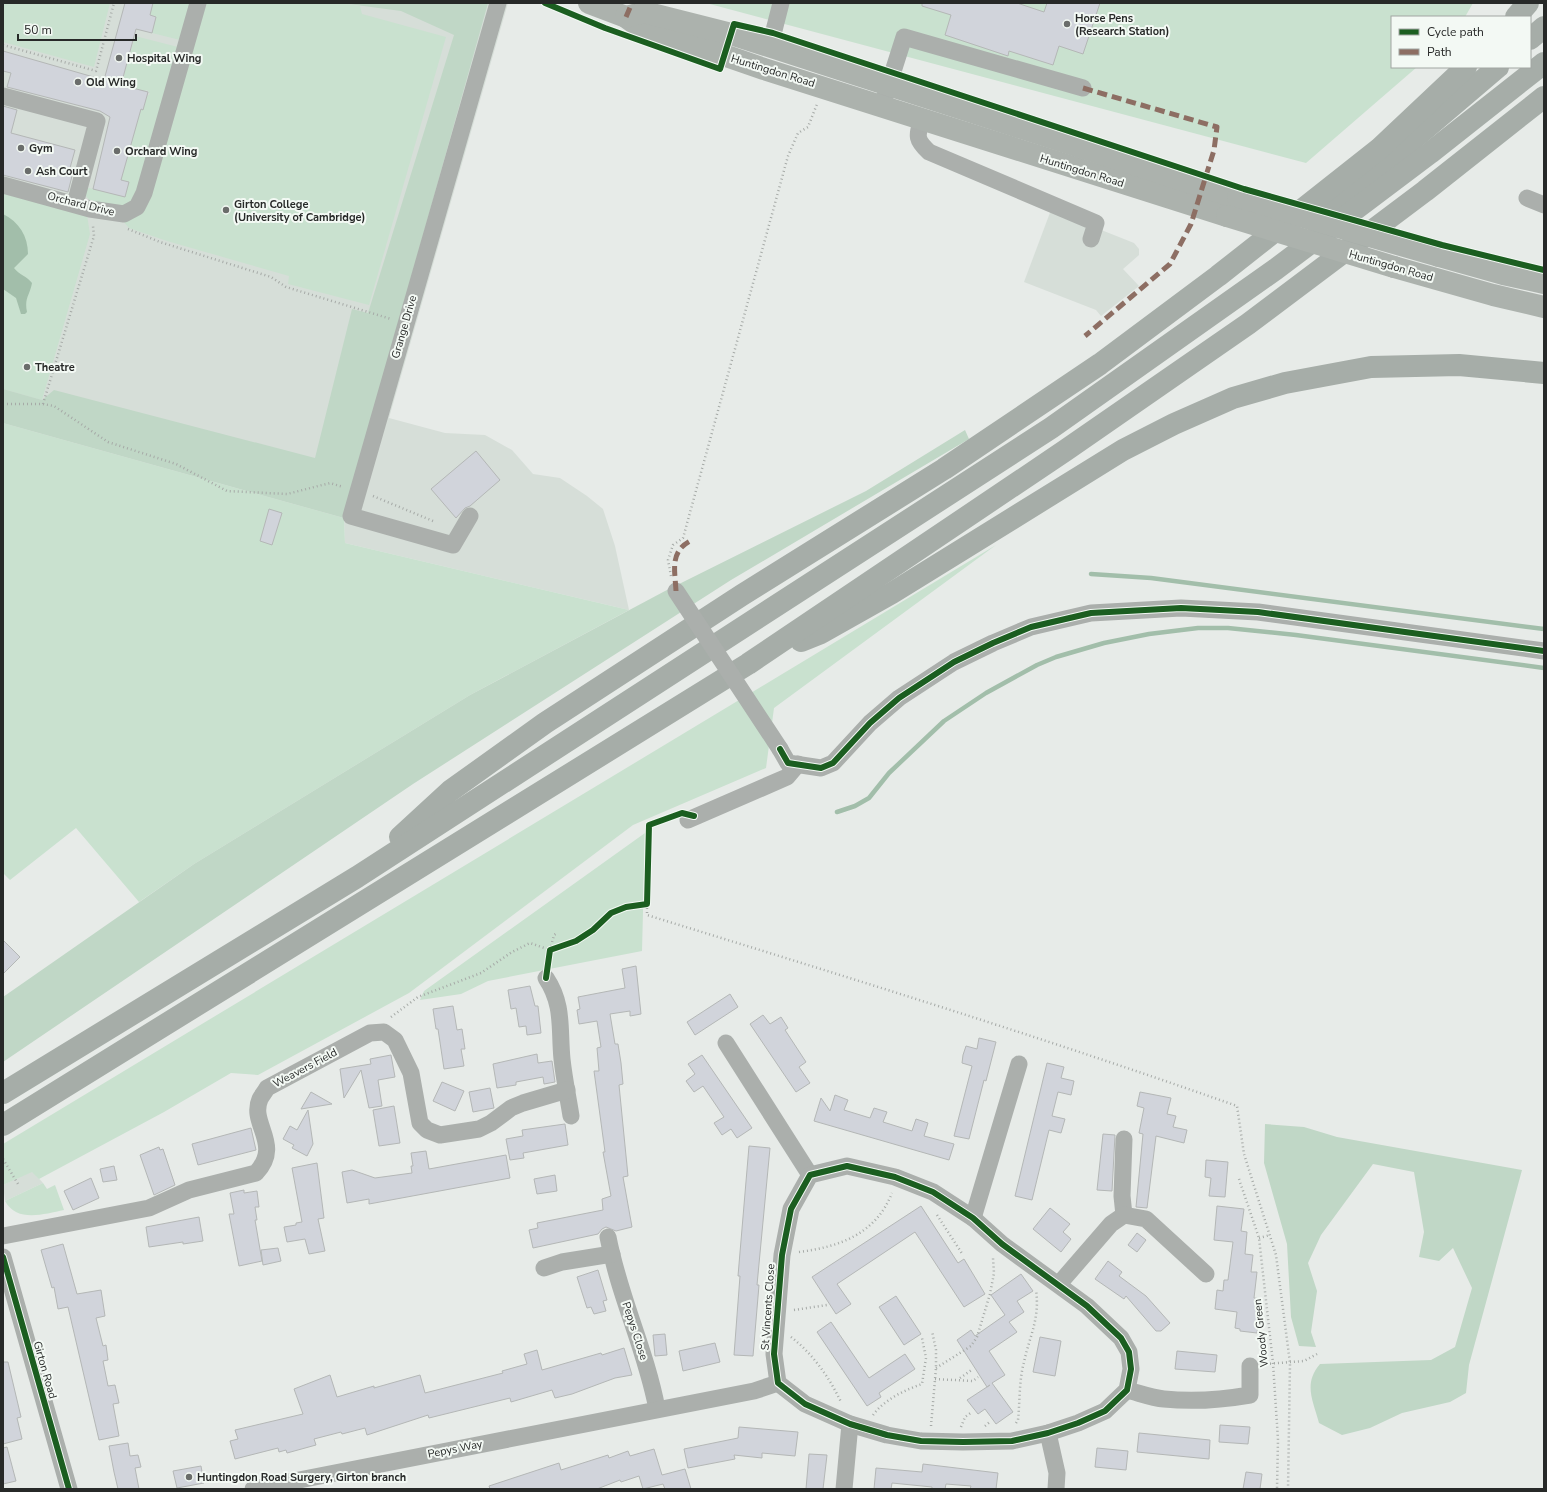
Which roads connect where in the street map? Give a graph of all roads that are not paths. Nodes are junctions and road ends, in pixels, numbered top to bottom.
1 (198, 3) edge
2 (498, 3) edge
3 (589, 3) edge
4 (781, 3) edge
5 (1528, 3) edge
6 (1517, 16) edge
7 (626, 17) junction
8 (1544, 27) edge
9 (1531, 38) edge
10 (770, 46) junction
11 (1544, 63) edge
12 (1465, 68) edge
13 (1497, 68) edge
14 (764, 69) junction
15 (1083, 88) dead end
16 (3, 96) edge
17 (885, 96) junction
18 (1544, 97) edge
19 (922, 119) junction
20 (3, 185) edge
21 (1527, 198) dead end
22 (1544, 205) edge
23 (83, 206) junction
24 (1233, 207) junction
25 (1090, 239) dead end
26 (1276, 269) junction
27 (1544, 283) edge
28 (1544, 307) edge
29 (1544, 373) edge
30 (470, 516) dead end
31 (676, 591) road end
32 (1544, 651) edge
33 (748, 664) junction
34 (798, 764) junction
35 (688, 820) dead end
36 (356, 877) junction
37 (546, 978) road end
38 (726, 1043) dead end
39 (1019, 1064) dead end
40 (567, 1090) junction
41 (3, 1093) edge
42 (571, 1116) dead end
43 (3, 1125) edge
44 (1124, 1139) dead end
45 (810, 1175) junction
46 (1124, 1215) junction
47 (973, 1218) junction
48 (3, 1236) edge
49 (608, 1237) dead end
50 (612, 1254) junction
51 (3, 1257) edge
52 (544, 1268) dead end
53 (1206, 1274) dead end
54 (1059, 1284) junction
55 (1250, 1366) dead end
56 (778, 1383) junction
57 (1127, 1390) junction
58 (657, 1409) junction
59 (850, 1424) junction
60 (1048, 1433) junction
61 (69, 1489) edge
62 (253, 1489) edge
63 (844, 1489) edge
64 (1056, 1489) edge

1 - 23 street, Orchard Drive
2 - 30 street, Grange Drive
3 - 7 main road, Huntingdon Road
4 - 10 street
5 - 6 highway
7 - 10 main road, Huntingdon Road
7 - 14 main road, Huntingdon Road
8 - 9 highway
10 - 14 main road
10 - 17 main road, Huntingdon Road
11 - 26 highway
12 - 36 highway
13 - 26 highway
14 - 17 main road, Huntingdon Road
15 - 17 street
16 - 23 street
17 - 19 main road, Huntingdon Road
17 - 24 main road, Huntingdon Road
18 - 33 highway
19 - 24 main road, Huntingdon Road
19 - 25 street
20 - 23 street, Orchard Drive
21 - 22 street
24 - 27 main road, Huntingdon Road, bridge
24 - 28 main road, Huntingdon Road, bridge
26 - 36 highway
29 - 33 highway
31 - 34 street, bridge
32 - 34 street
33 - 43 highway
34 - 35 street
36 - 41 highway
37 - 40 street
38 - 45 street
39 - 47 street
40 - 42 street
40 - 48 street, Weavers Field
44 - 46 street
45 - 47 street
45 - 56 street, St Vincents Close
46 - 53 street
46 - 54 street
47 - 54 street
49 - 50 street, Pepys Close
50 - 52 street
50 - 58 street, Pepys Close
51 - 61 street, Girton Road
54 - 57 street
55 - 57 street
56 - 58 street
56 - 59 street
57 - 60 street
58 - 62 street, Pepys Way
59 - 60 street
59 - 63 street
60 - 64 street

